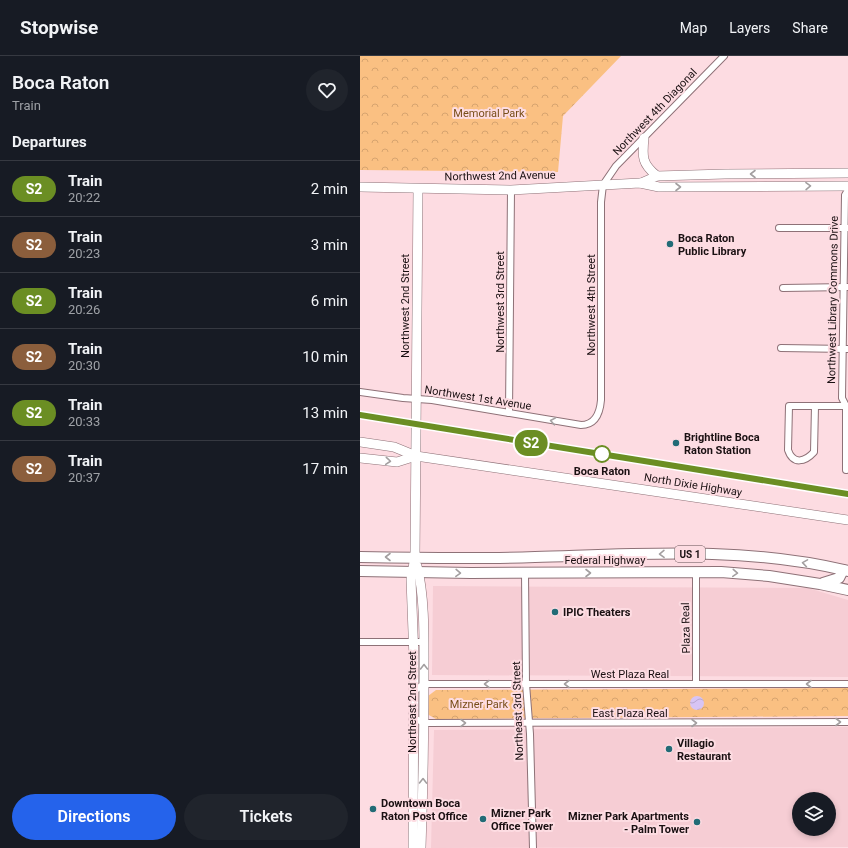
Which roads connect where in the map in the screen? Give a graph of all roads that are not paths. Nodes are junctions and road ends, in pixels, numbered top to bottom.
1 (724, 56) edge
2 (644, 138) junction
3 (848, 173) edge
4 (657, 176) junction
5 (640, 183) junction
6 (603, 185) junction
7 (848, 186) edge
8 (360, 187) edge
9 (418, 189) junction
10 (511, 190) junction
11 (848, 190) edge
12 (779, 228) dead end
13 (846, 228) edge
14 (846, 258) edge
15 (846, 287) edge
16 (783, 288) dead end
17 (781, 348) dead end
18 (845, 349) edge
19 (360, 392) edge
20 (417, 399) junction
21 (847, 405) edge
22 (815, 406) junction
23 (509, 413) junction
24 (592, 422) joint
25 (416, 424) joint
26 (360, 442) edge
27 (416, 456) junction
28 (360, 458) edge
29 (846, 470) dead end
30 (848, 520) edge
31 (360, 557) edge
32 (415, 557) junction
33 (360, 571) edge
34 (416, 571) junction
35 (846, 571) edge
36 (696, 572) junction
37 (525, 573) junction
38 (820, 584) junction
39 (848, 590) edge
40 (360, 642) edge
41 (419, 642) junction
42 (424, 684) junction
43 (526, 684) junction
44 (696, 684) junction
45 (848, 684) edge
46 (414, 691) junction
47 (414, 718) junction
48 (848, 722) edge
49 (424, 723) junction
50 (529, 723) junction
51 (413, 848) edge
52 (421, 848) edge
53 (533, 848) edge

1 - 2 street, Northwest 4th Diagonal
2 - 4 street
2 - 6 street, Northwest 4th Diagonal
3 -> 4 street, Northwest 2nd Avenue
4 - 5 street, Northwest 2nd Avenue
5 - 6 street, Northwest 2nd Avenue
5 -> 7 street, Northwest 2nd Avenue
6 - 10 street, Northwest 2nd Avenue
6 - 24 street, Northwest 4th Street
8 - 9 street, Northwest 2nd Avenue
9 - 10 street, Northwest 2nd Avenue
9 - 20 street, Northwest 2nd Street
10 - 23 street, Northwest 3rd Street
11 - 13 street, Northwest Library Commons Drive
12 - 13 street
13 - 14 street, Northwest Library Commons Drive
14 - 15 street, Northwest Library Commons Drive
15 - 16 street
15 - 18 street, Northwest Library Commons Drive
17 - 18 street
18 - 21 street, Northwest Library Commons Drive
19 - 20 street, Northwest 1st Avenue
20 - 23 street, Northwest 1st Avenue
20 - 25 street, Northwest 2nd Street
21 - 22 street
21 - 29 street, Northwest Library Commons Drive
22 - 22 street
24 -> 23 street, Northwest 1st Avenue
25 - 27 street, Northeast 2nd Street
26 - 27 street, North Dixie Highway
28 -> 27 street, North Dixie Highway
27 - 30 street, North Dixie Highway
27 - 32 street, Northeast 2nd Street
32 -> 31 main road, Federal Highway / US 1
32 - 34 street, Northeast 2nd Street
35 -> 32 main road, Federal Highway / US 1
33 - 34 main road, Federal Highway / US 1
34 -> 37 main road, Federal Highway / US 1
34 - 41 street, Northeast 2nd Street
35 - 38 main road
37 -> 36 main road, Federal Highway / US 1
36 -> 38 main road, Federal Highway / US 1
36 - 44 street, Plaza Real
37 - 43 street, Northeast 3rd Street
38 - 39 main road, Federal Highway / US 1
40 - 41 street
42 -> 41 street, Northeast 2nd Street
41 - 46 street, Northeast 2nd Street
43 -> 42 street, West Plaza Real
42 - 46 street
42 - 49 street, Northeast 2nd Street
44 -> 43 street, West Plaza Real
43 - 50 street, Northeast 3rd Street
45 -> 44 street, West Plaza Real
46 - 47 street, Northeast 2nd Street
47 - 49 street, East Plaza Real
47 - 51 street, Northeast 2nd Street
50 -> 48 street, East Plaza Real
49 -> 50 street, East Plaza Real
52 -> 49 street, Northeast 2nd Street
50 - 53 street, Northeast 3rd Street

